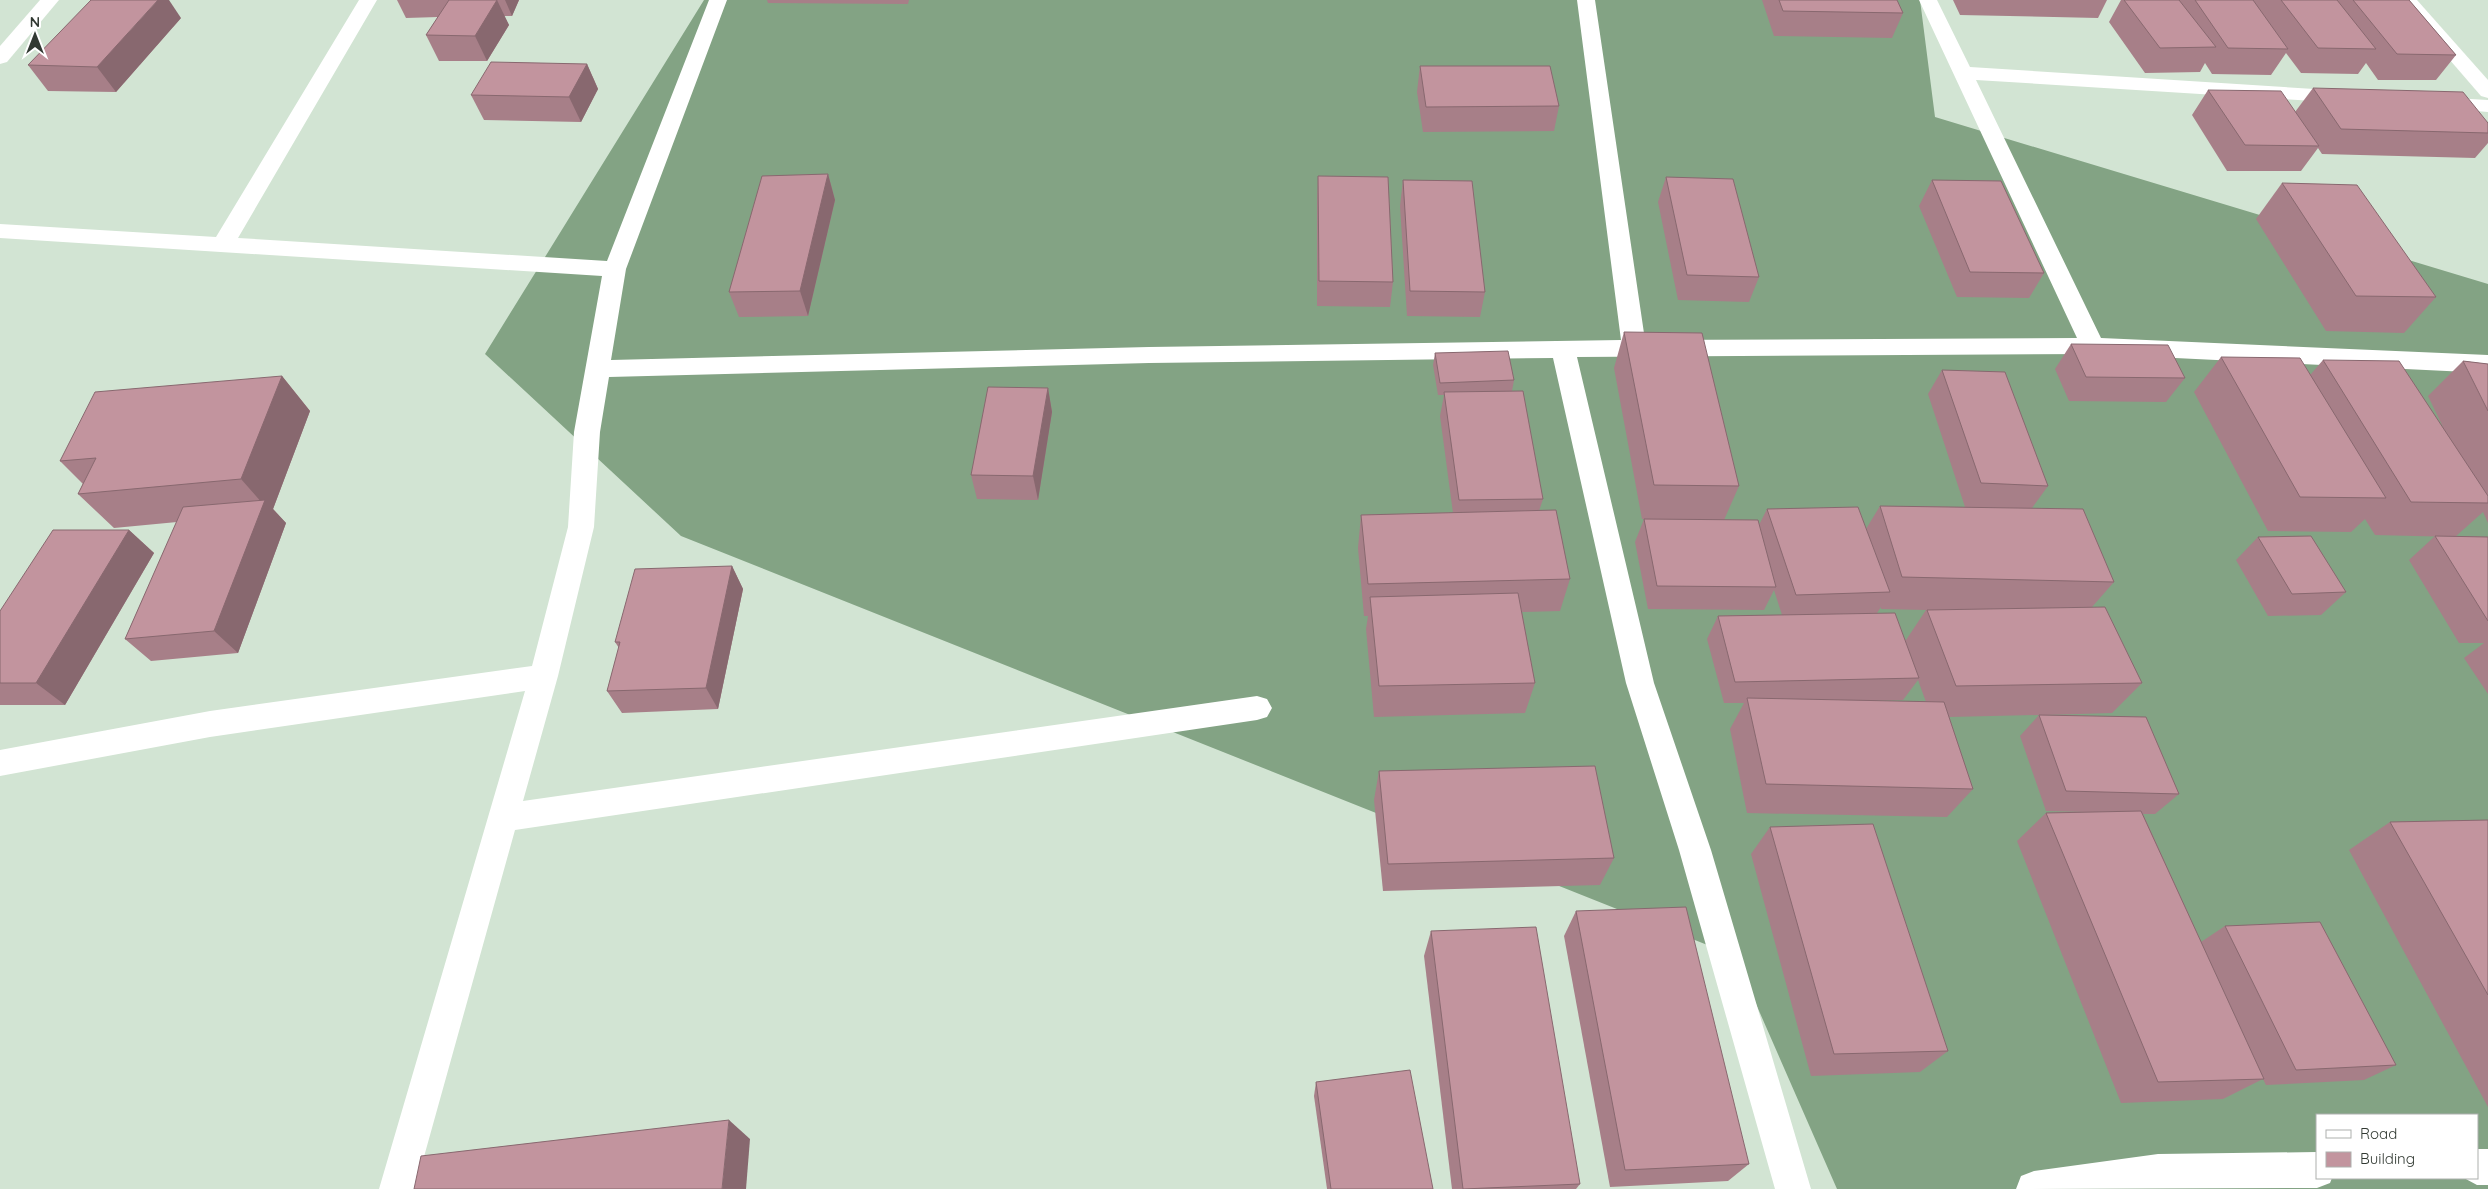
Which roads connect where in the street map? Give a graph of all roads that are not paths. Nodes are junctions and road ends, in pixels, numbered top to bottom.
1 (50, 0) edge
2 (368, 0) edge
3 (718, 0) edge
4 (1586, 0) edge
5 (1928, 0) edge
6 (2407, 0) edge
7 (0, 58) edge
8 (1963, 73) junction
9 (2488, 92) edge
10 (2369, 99) edge
11 (2419, 102) edge
12 (2488, 106) edge
13 (0, 231) edge
14 (223, 244) junction
15 (615, 269) junction
16 (2093, 346) junction
17 (1634, 348) junction
18 (1563, 349) junction
19 (2488, 364) edge
20 (598, 369) junction
21 (544, 676) junction
22 (1257, 708) dead end
23 (0, 763) edge
24 (503, 818) junction
25 (2316, 1170) edge
26 (397, 1189) edge
27 (1793, 1189) edge
28 (2034, 1189) edge

1 - 7 street
2 - 14 street
3 - 15 street
4 - 17 street
5 - 8 street
6 - 9 street
8 - 10 street
8 - 16 street
11 - 12 street
13 - 14 street
14 - 15 street
15 - 20 street
16 - 17 street
16 - 19 street
17 - 18 street
18 - 20 street
18 - 27 street
20 - 21 street
21 - 23 street
21 - 24 street
22 - 24 street
24 - 26 street
25 - 28 street

